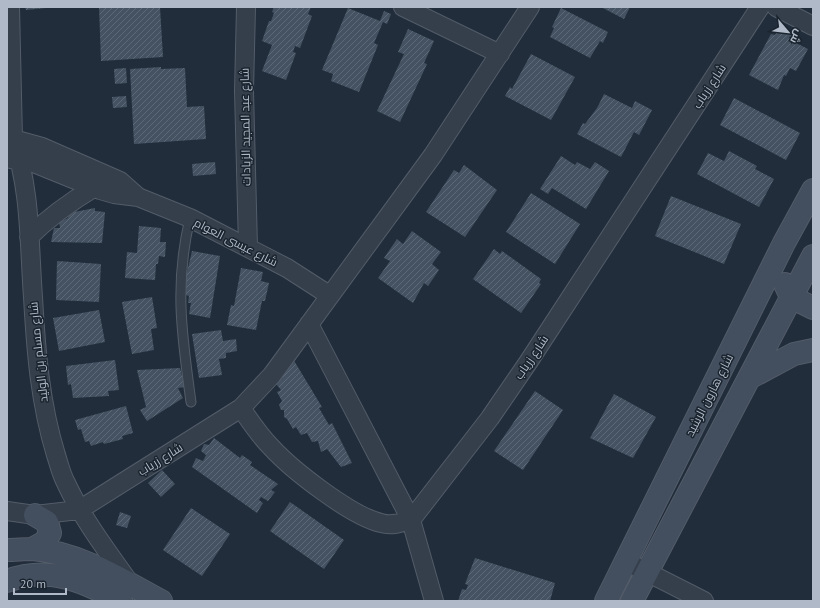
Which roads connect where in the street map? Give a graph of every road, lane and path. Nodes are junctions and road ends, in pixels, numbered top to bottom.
1 (10, 7) edge
2 (246, 7) edge
3 (403, 7) edge
4 (530, 7) edge
5 (760, 7) edge
6 (776, 7) edge
7 (813, 26) edge
8 (500, 54) junction
9 (13, 139) junction
10 (12, 161) edge
11 (95, 188) junction
12 (813, 190) edge
13 (138, 197) junction
14 (190, 218) junction
15 (29, 237) junction
16 (784, 244) junction
17 (248, 247) junction
18 (803, 271) edge
19 (329, 295) junction
20 (791, 297) junction
21 (757, 298) junction
22 (813, 308) edge
23 (309, 324) junction
24 (813, 350) edge
25 (749, 378) junction
26 (191, 402) dead end
27 (241, 408) junction
28 (79, 510) junction
29 (7, 512) edge
30 (35, 515) junction
31 (411, 520) junction
32 (7, 550) edge
33 (32, 550) junction
34 (625, 562) junction
35 (646, 572) junction
36 (7, 581) edge
37 (126, 593) edge
38 (161, 601) edge
39 (434, 601) edge
40 (606, 601) edge
41 (632, 601) edge
42 (704, 601) edge

1 - 9 street, شارع مسلم بن الوليد
2 - 17 street, شارع عبد المجيد الزيادات
3 - 8 street
4 - 8 street, شارع زرياب
5 - 31 street, شارع زرياب
6 - 7 street
8 - 19 street, شارع زرياب
9 - 10 street, شارع مسلم بن الوليد
9 - 13 street, شارع عيسى العوام
10 - 11 street, شارع عيسى العوام
10 - 15 street, شارع مسلم بن الوليد
11 - 13 street, شارع عيسى العوام
11 - 15 street
12 - 16 main road, شارع هارون الرشيد
13 - 14 street, شارع عيسى العوام
14 - 17 street, شارع عيسى العوام
14 - 26 lane
15 - 28 street, شارع مسلم بن الوليد
16 - 18 main road
16 - 21 main road, شارع هارون الرشيد
17 - 19 street, شارع عيسى العوام
18 - 20 main road
18 - 21 main road
19 - 23 street, شارع زرياب
20 - 22 main road
20 - 25 main road
21 - 34 main road, شارع هارون الرشيد
23 - 27 street, شارع زرياب
23 - 31 street
24 - 25 main road
25 - 35 main road
27 - 28 street, شارع زرياب
27 - 31 street
28 - 30 street
28 - 37 street, شارع مسلم بن الوليد
29 - 30 street
30 - 33 main road
31 - 39 street
32 - 33 main road
33 - 37 main road
34 - 35 street
34 - 40 main road, شارع هارون الرشيد
35 - 41 main road
35 - 42 street
36 - 37 main road
37 - 38 main road

